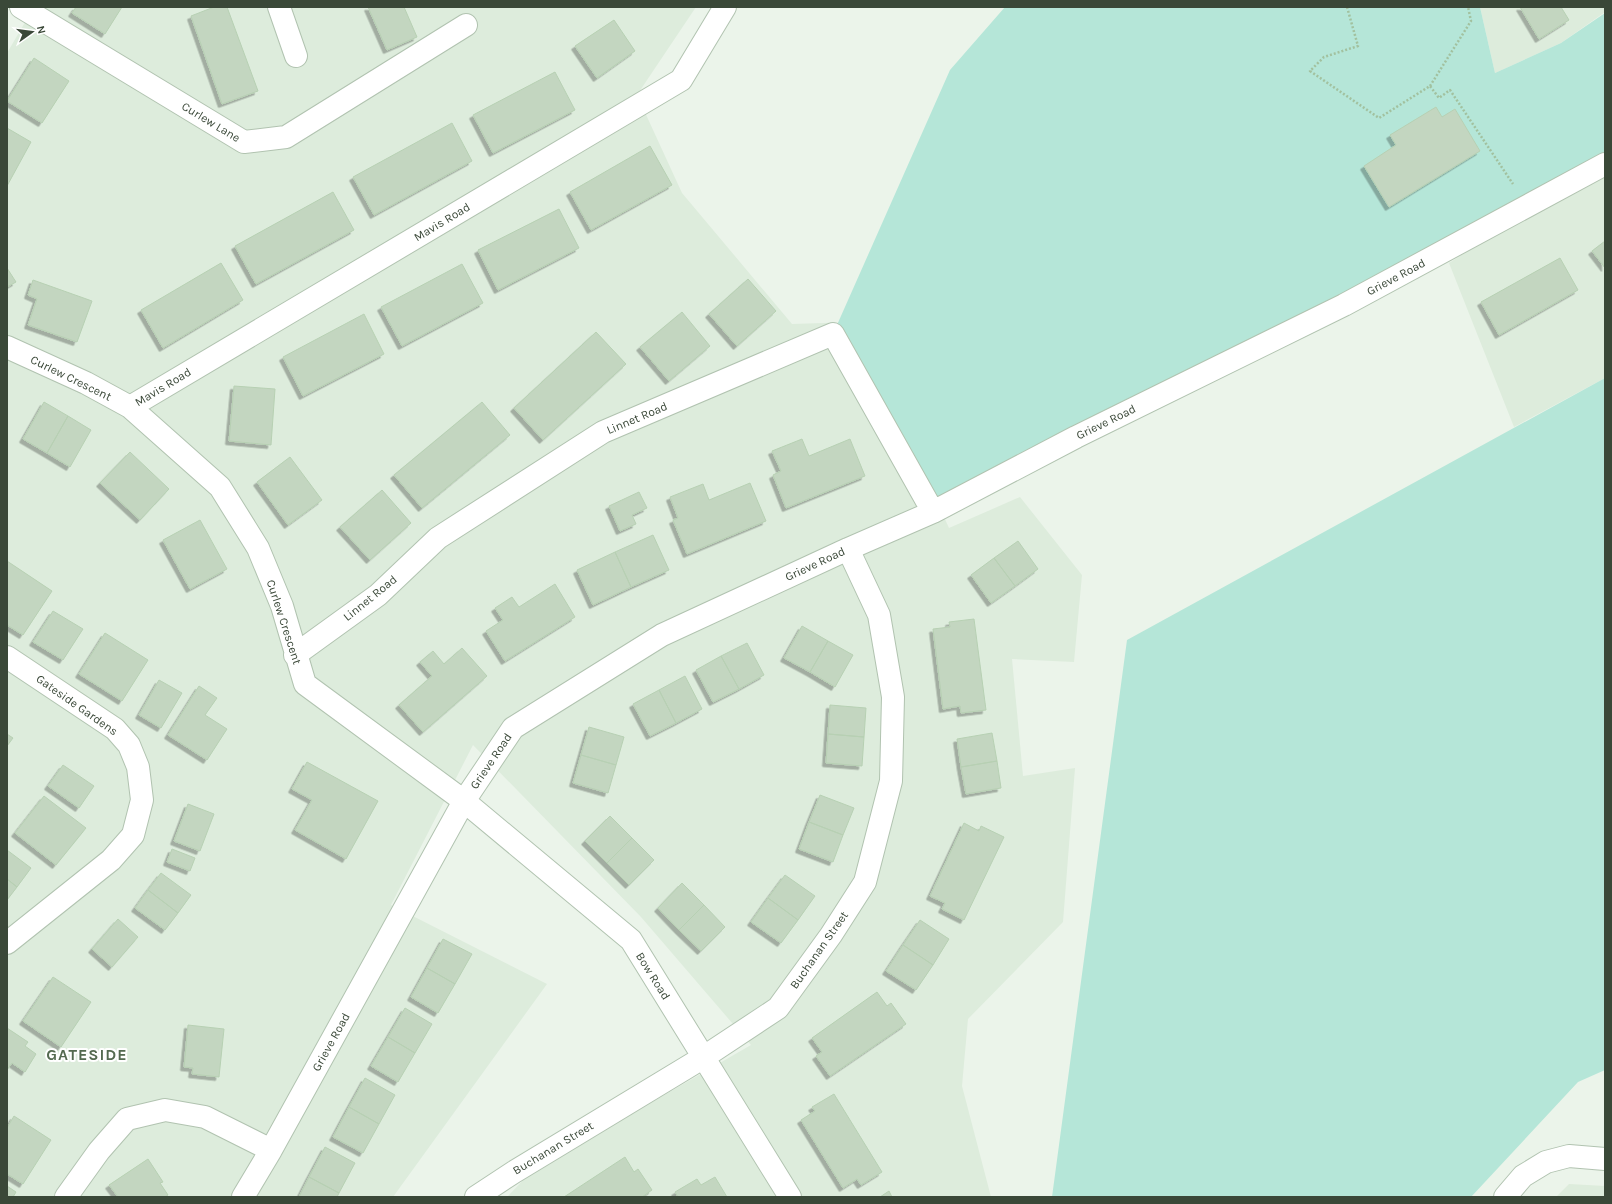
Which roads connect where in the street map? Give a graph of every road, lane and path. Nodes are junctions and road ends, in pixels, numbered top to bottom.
1 (14, 7) edge
2 (21, 7) edge
3 (279, 7) edge
4 (725, 7) edge
5 (1347, 7) edge
6 (1468, 7) edge
7 (7, 19) edge
8 (466, 25) dead end
9 (296, 56) dead end
10 (1430, 86) junction
11 (1605, 164) edge
12 (1528, 206) junction
13 (7, 348) edge
14 (130, 407) junction
15 (933, 512) junction
16 (848, 548) junction
17 (295, 655) junction
18 (7, 657) edge
19 (464, 801) junction
20 (7, 943) edge
21 (704, 1057) junction
22 (271, 1150) junction
23 (1600, 1158) edge
24 (66, 1197) edge
25 (243, 1197) edge
26 (476, 1197) edge
27 (790, 1197) edge
28 (1505, 1197) edge

1 - 7 street
2 - 8 street, Curlew Lane
3 - 9 street
4 - 14 street, Mavis Road
5 - 10 path
6 - 10 path
10 - 12 path
11 - 12 street, Grieve Road
12 - 15 street, Grieve Road
13 - 14 street, Curlew Crescent
14 - 17 street, Curlew Crescent
15 - 16 street, Grieve Road
15 - 17 street, Linnet Road
16 - 19 street, Grieve Road
16 - 21 street, Buchanan Street
17 - 19 street, Curlew Crescent
18 - 20 street, Gateside Gardens
19 - 21 street, Bow Road
19 - 22 street, Grieve Road
21 - 26 street, Buchanan Street
21 - 27 street, Bow Road
22 - 24 street
22 - 25 street, Grieve Road
23 - 28 street

